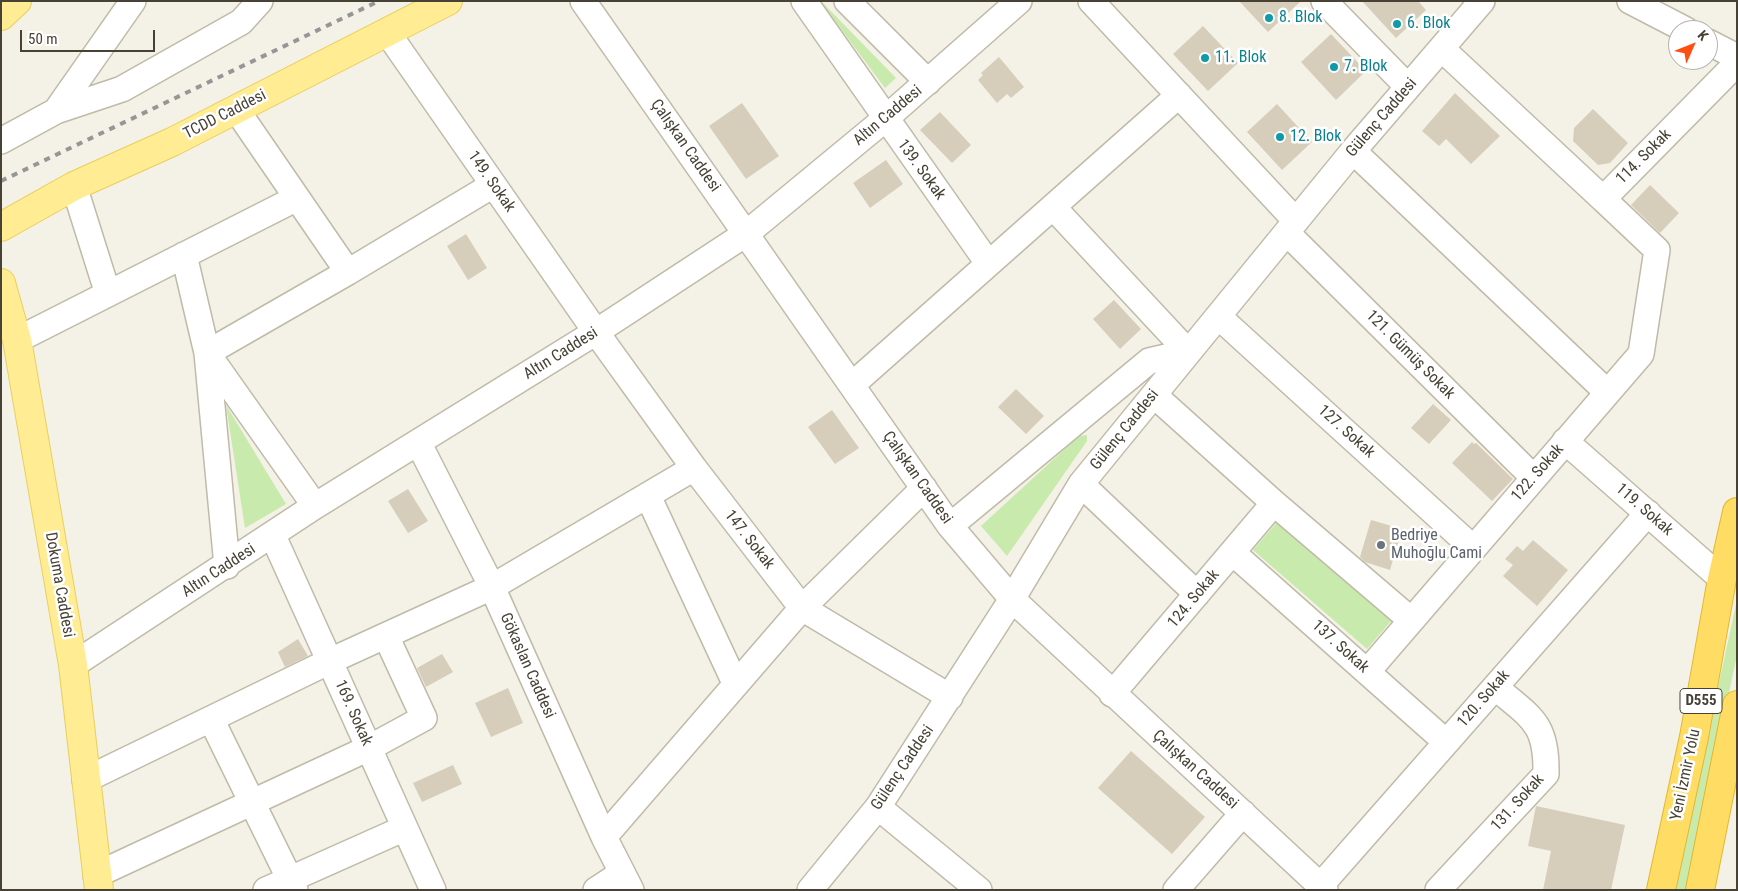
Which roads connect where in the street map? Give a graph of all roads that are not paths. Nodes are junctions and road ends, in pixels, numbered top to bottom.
1 (18, 1) edge
2 (133, 1) edge
3 (260, 1) edge
4 (448, 1) edge
5 (583, 1) edge
6 (804, 1) edge
7 (847, 1) edge
8 (1019, 1) edge
9 (1092, 1) edge
10 (1324, 1) edge
11 (1482, 1) edge
12 (1630, 1) edge
13 (1, 16) edge
14 (1668, 21) edge
15 (387, 32) junction
16 (1718, 47) edge
17 (1442, 49) junction
18 (1737, 56) edge
19 (1737, 63) edge
20 (928, 82) junction
21 (1408, 87) junction
22 (1179, 95) junction
23 (236, 109) junction
24 (56, 111) junction
25 (885, 119) junction
26 (1, 141) edge
27 (1353, 151) junction
28 (493, 185) junction
29 (74, 186) junction
30 (297, 198) junction
31 (1603, 198) junction
32 (1053, 206) junction
33 (1, 227) edge
34 (1292, 227) junction
35 (747, 233) junction
36 (1657, 250) joint
37 (184, 255) junction
38 (988, 263) junction
39 (348, 272) junction
40 (1, 283) edge
41 (108, 294) junction
42 (1219, 317) junction
43 (596, 332) junction
44 (17, 340) junction
45 (1188, 352) junction
46 (207, 353) junction
47 (852, 384) junction
48 (1608, 392) junction
49 (1154, 395) junction
50 (1565, 441) junction
51 (419, 444) junction
52 (694, 468) junction
53 (1533, 477) junction
54 (1081, 484) junction
55 (924, 488) junction
56 (648, 496) junction
57 (1274, 503) junction
58 (315, 506) junction
59 (1737, 512) edge
60 (1648, 513) junction
61 (950, 526) junction
62 (273, 536) junction
63 (1473, 548) junction
64 (1233, 553) junction
65 (227, 566) junction
66 (1722, 579) junction
67 (492, 587) junction
68 (1197, 594) junction
69 (1012, 600) junction
70 (802, 608) junction
71 (1412, 620) junction
72 (386, 636) junction
73 (330, 661) junction
74 (73, 665) junction
75 (1367, 672) junction
76 (735, 684) junction
77 (1495, 686) junction
78 (1112, 694) junction
79 (950, 697) junction
80 (1737, 705) edge
81 (211, 719) junction
82 (1446, 742) junction
83 (369, 748) junction
84 (85, 780) junction
85 (252, 802) junction
86 (878, 807) junction
87 (1242, 813) junction
88 (405, 828) junction
89 (604, 837) junction
90 (98, 882) edge
91 (626, 882) edge
92 (293, 884) edge
93 (1323, 888) edge
94 (266, 890) edge
95 (433, 890) edge
96 (596, 890) edge
97 (810, 890) edge
98 (979, 890) edge
99 (1176, 890) edge
100 (1438, 890) edge
101 (1661, 890) edge
102 (1700, 890) edge

1 - 13 main road
2 - 24 street
3 - 24 street
4 - 15 main road, TCDD Caddesi
5 - 35 street, Çalışkan Caddesi
6 - 25 street, 139. Sokak
7 - 20 street
8 - 20 street, Altın Caddesi
9 - 22 street, 121. Gümüş Sokak
10 - 21 street
11 - 17 street, Gülenç Caddesi
12 - 14 street
15 - 23 main road, TCDD Caddesi
15 - 28 street, 149. Sokak
16 - 18 street
17 - 21 street, Gülenç Caddesi
17 - 31 street
19 - 31 street, 114. Sokak
20 - 25 street, Altın Caddesi
21 - 27 street, Gülenç Caddesi
22 - 32 street
22 - 34 street, 121. Gümüş Sokak
23 - 29 main road, TCDD Caddesi
23 - 30 street
24 - 26 street
25 - 35 street, Altın Caddesi
25 - 38 street, 139. Sokak
27 - 34 street, Gülenç Caddesi
27 - 48 street
28 - 39 street
28 - 43 street, 149. Sokak
29 - 33 main road, TCDD Caddesi
29 - 41 street
30 - 37 street
30 - 39 street
31 - 36 street, 114. Sokak
32 - 38 street
32 - 45 street
34 - 42 street, Gülenç Caddesi
34 - 53 street, 121. Gümüş Sokak
35 - 43 street, Altın Caddesi
35 - 47 street, Çalışkan Caddesi
36 - 48 street, 122. Sokak
37 - 41 street
37 - 46 street
38 - 47 street
39 - 46 street
40 - 44 main road, Dokuma Caddesi
41 - 44 street
42 - 45 street, Gülenç Caddesi
42 - 63 street, 127. Sokak
43 - 51 street, Altın Caddesi
43 - 52 street, 147. Sokak
44 - 74 main road, Dokuma Caddesi
45 - 49 street, Gülenç Caddesi
45 - 61 street
46 - 58 street
46 - 65 street
47 - 55 street, Çalışkan Caddesi
48 - 50 street, 122. Sokak
49 - 54 street, Gülenç Caddesi
49 - 57 street
50 - 53 street, 122. Sokak
50 - 60 street, 119. Sokak
51 - 58 street, Altın Caddesi
51 - 67 street, Gökaslan Caddesi
52 - 56 street
52 - 70 street, 147. Sokak
53 - 63 street, 122. Sokak
54 - 68 street
54 - 69 street, Gülenç Caddesi
55 - 61 street, Çalışkan Caddesi
55 - 70 street
56 - 67 street
56 - 76 street
57 - 64 street, 124. Sokak
57 - 71 street
58 - 62 street, Altın Caddesi
59 - 66 highway, Yeni İzmir Yolu / D555
60 - 66 street, 119. Sokak
60 - 77 street, 120. Sokak
61 - 69 street, Çalışkan Caddesi
62 - 65 street, Altın Caddesi
62 - 73 street, 169. Sokak
63 - 71 street, 122. Sokak
64 - 68 street, 124. Sokak
64 - 75 street, 137. Sokak
65 - 74 street, Altın Caddesi
66 - 101 highway, Yeni İzmir Yolu / D555
67 - 72 street
67 - 89 street, Gökaslan Caddesi
68 - 78 street, 124. Sokak
69 - 78 street, Çalışkan Caddesi
69 - 79 street, Gülenç Caddesi
70 - 76 street
70 - 79 street, 147. Sokak
71 - 75 street, 122. Sokak
72 - 73 street
72 - 83 street
73 - 81 street
73 - 83 street, 169. Sokak
74 - 84 main road, Dokuma Caddesi
75 - 82 street, 137. Sokak
76 - 89 street
77 - 82 street, 120. Sokak
77 - 100 street, 131. Sokak
78 - 87 street, Çalışkan Caddesi
79 - 86 street, Gülenç Caddesi
80 - 102 highway, D555
81 - 84 street
81 - 85 street
82 - 93 street, 120. Sokak
83 - 85 street
83 - 88 street, 169. Sokak
84 - 90 main road, Dokuma Caddesi
85 - 90 street
85 - 92 street
86 - 97 street, Gülenç Caddesi
86 - 98 street
87 - 93 street, Çalışkan Caddesi
87 - 99 street
88 - 92 street
88 - 95 street, 169. Sokak
89 - 91 street, Gökaslan Caddesi
91 - 96 street
92 - 94 street

